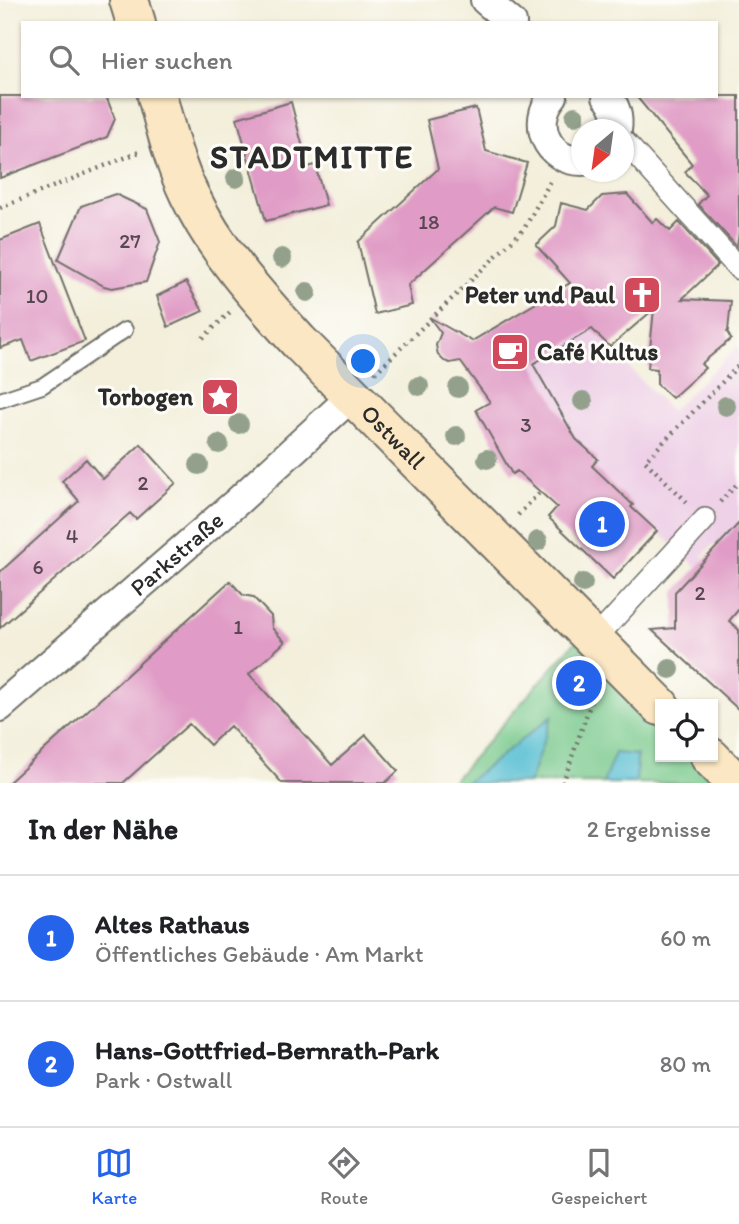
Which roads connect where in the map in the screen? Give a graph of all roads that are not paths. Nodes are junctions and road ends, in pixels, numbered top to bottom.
1 (129, 0) edge
2 (485, 0) edge
3 (135, 21) edge
4 (510, 21) edge
5 (157, 98) edge
6 (552, 98) edge
7 (608, 98) edge
8 (617, 119) edge
9 (634, 152) edge
10 (571, 158) edge
11 (739, 269) edge
12 (125, 330) dead end
13 (352, 396) junction
14 (0, 400) edge
15 (705, 519) road end
16 (594, 640) junction
17 (655, 701) edge
18 (0, 707) edge
19 (715, 762) edge
20 (736, 783) edge

1 - 3 main road
2 - 4 street
5 - 13 main road, Ostwall
6 - 10 street
7 - 8 street
9 - 11 street
12 - 14 lane
13 - 16 main road, Ostwall
13 - 18 street, Parkstraße
15 - 16 street
16 - 17 main road, Ostwall
19 - 20 main road

